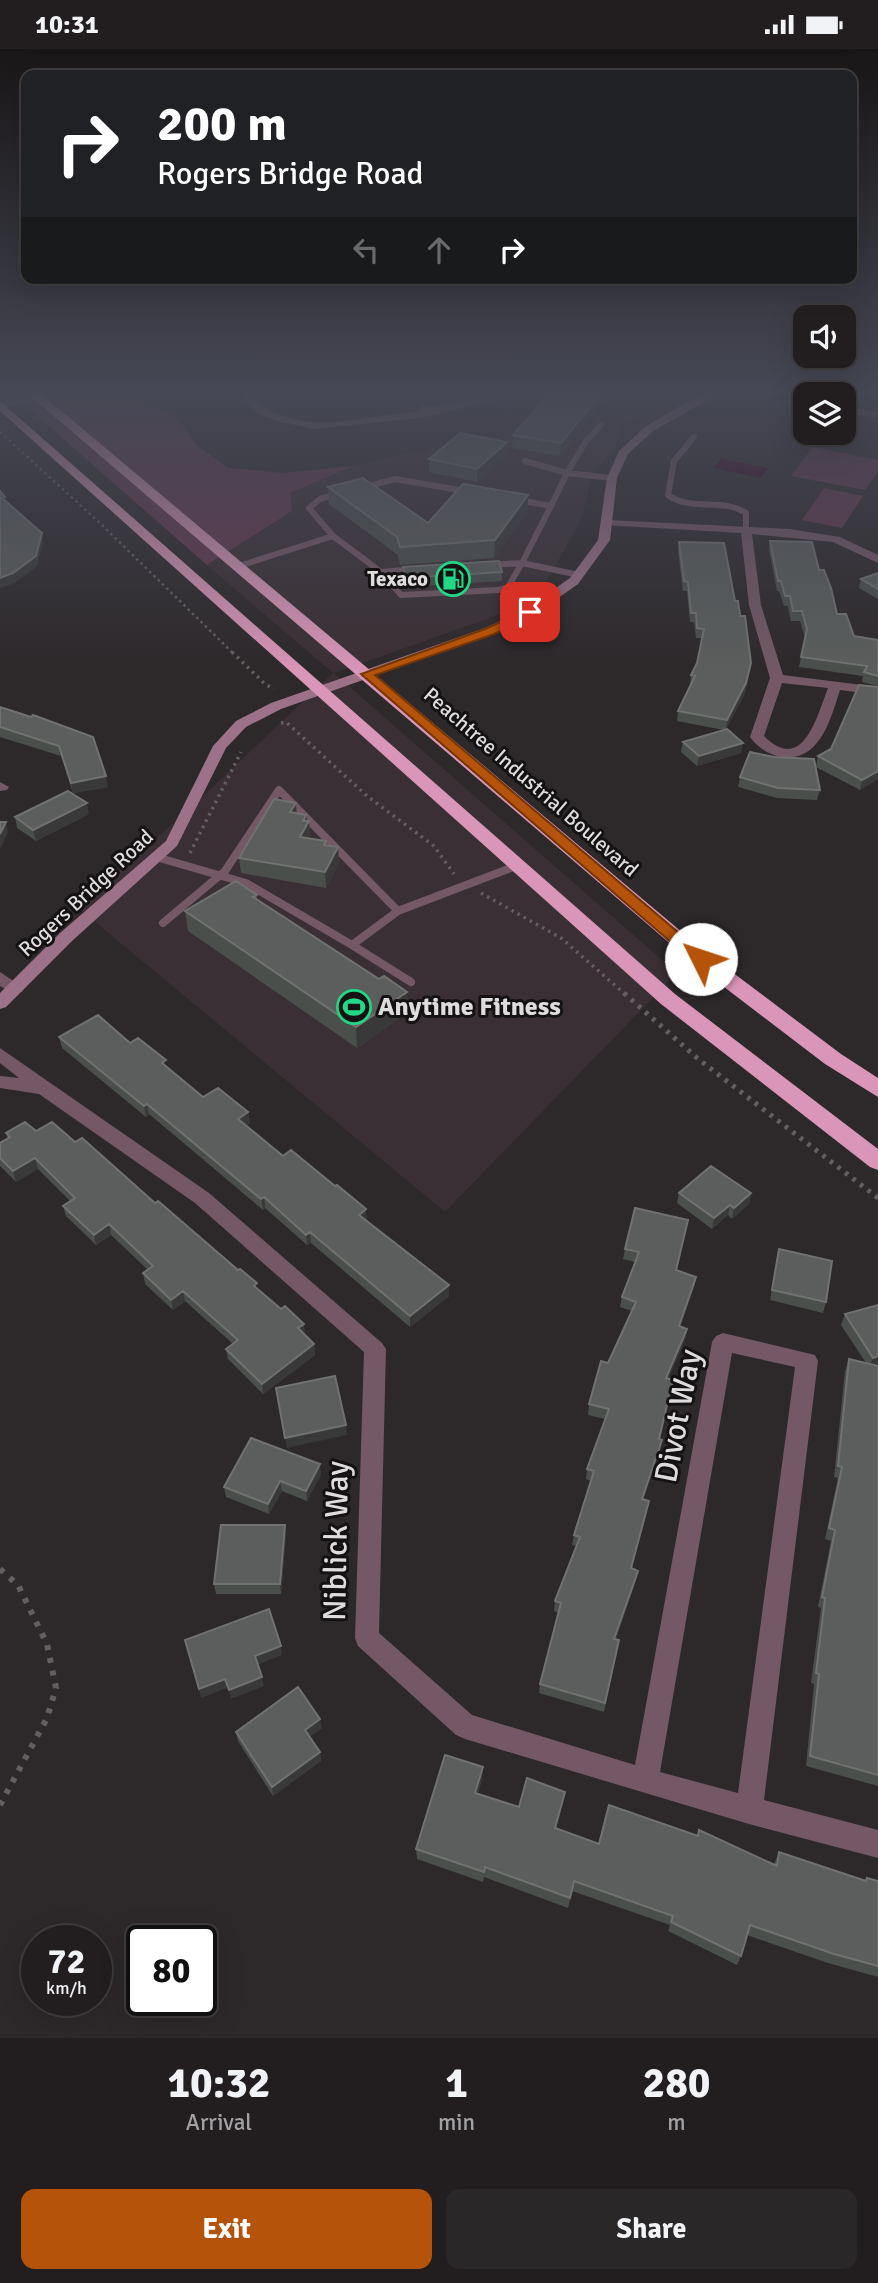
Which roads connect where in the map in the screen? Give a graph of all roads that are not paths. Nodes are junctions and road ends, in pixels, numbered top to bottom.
1 (90, 486) edge
2 (143, 486) edge
3 (369, 486) edge
4 (433, 486) edge
5 (560, 486) edge
6 (611, 486) edge
7 (670, 486) edge
8 (365, 487) junction
9 (373, 492) edge
10 (473, 493) edge
11 (512, 499) edge
12 (551, 506) junction
13 (608, 523) junction
14 (746, 530) junction
15 (333, 536) junction
16 (878, 559) edge
17 (522, 563) junction
18 (488, 565) junction
19 (239, 566) junction
20 (477, 566) edge
21 (428, 569) edge
22 (381, 572) junction
23 (483, 572) edge
24 (579, 575) junction
25 (475, 583) edge
26 (453, 585) edge
27 (423, 586) edge
28 (469, 592) junction
29 (446, 594) junction
30 (413, 596) junction
31 (367, 674) junction
32 (777, 678) junction
33 (836, 684) junction
34 (322, 691) junction
35 (878, 691) edge
36 (156, 857) junction
37 (516, 866) junction
38 (222, 874) junction
39 (398, 911) junction
40 (163, 923) dead end
41 (352, 944) junction
42 (0, 978) edge
43 (411, 982) dead end
44 (16, 988) junction
45 (0, 1003) edge
46 (0, 1054) edge
47 (0, 1082) edge
48 (44, 1088) junction
49 (878, 1089) edge
50 (878, 1161) edge
51 (645, 1781) junction
52 (749, 1811) junction
53 (878, 1844) edge

1 - 34 highway
2 - 19 highway, Peachtree Industrial Boulevard
3 - 8 lane
4 - 10 lane
5 - 12 lane
6 - 13 street, Rogers Bridge Road
7 - 14 lane
8 - 9 lane
8 - 15 lane
11 - 12 lane
12 - 17 lane
13 - 14 street
13 - 24 street, Rogers Bridge Road
14 - 16 street
14 - 32 street
15 - 19 lane
15 - 22 lane
17 - 18 lane
17 - 24 lane
17 - 28 lane
18 - 20 lane
18 - 23 lane
19 - 31 highway, Peachtree Industrial Boulevard
21 - 22 lane
22 - 30 lane
24 - 31 street, Rogers Bridge Road
25 - 28 lane
26 - 29 lane
27 - 30 lane
28 - 29 lane
29 - 30 lane
31 - 34 street, Rogers Bridge Road
31 - 49 highway, Peachtree Industrial Boulevard
32 - 33 street
32 - 33 street
33 - 35 street
34 - 36 street, Rogers Bridge Road
34 - 37 highway
36 - 38 lane
36 - 44 street, Rogers Bridge Road
37 - 39 lane
37 - 50 highway
38 - 39 lane
38 - 40 lane
38 - 41 lane
39 - 41 lane
41 - 43 lane
42 - 44 street
44 - 45 street, Rogers Bridge Road
46 - 48 street, Niblick Way
47 - 48 street, Niblick Way
48 - 51 street, Niblick Way
51 - 52 street, Niblick Way
51 - 52 street, Divot Way
52 - 53 street, Niblick Way

